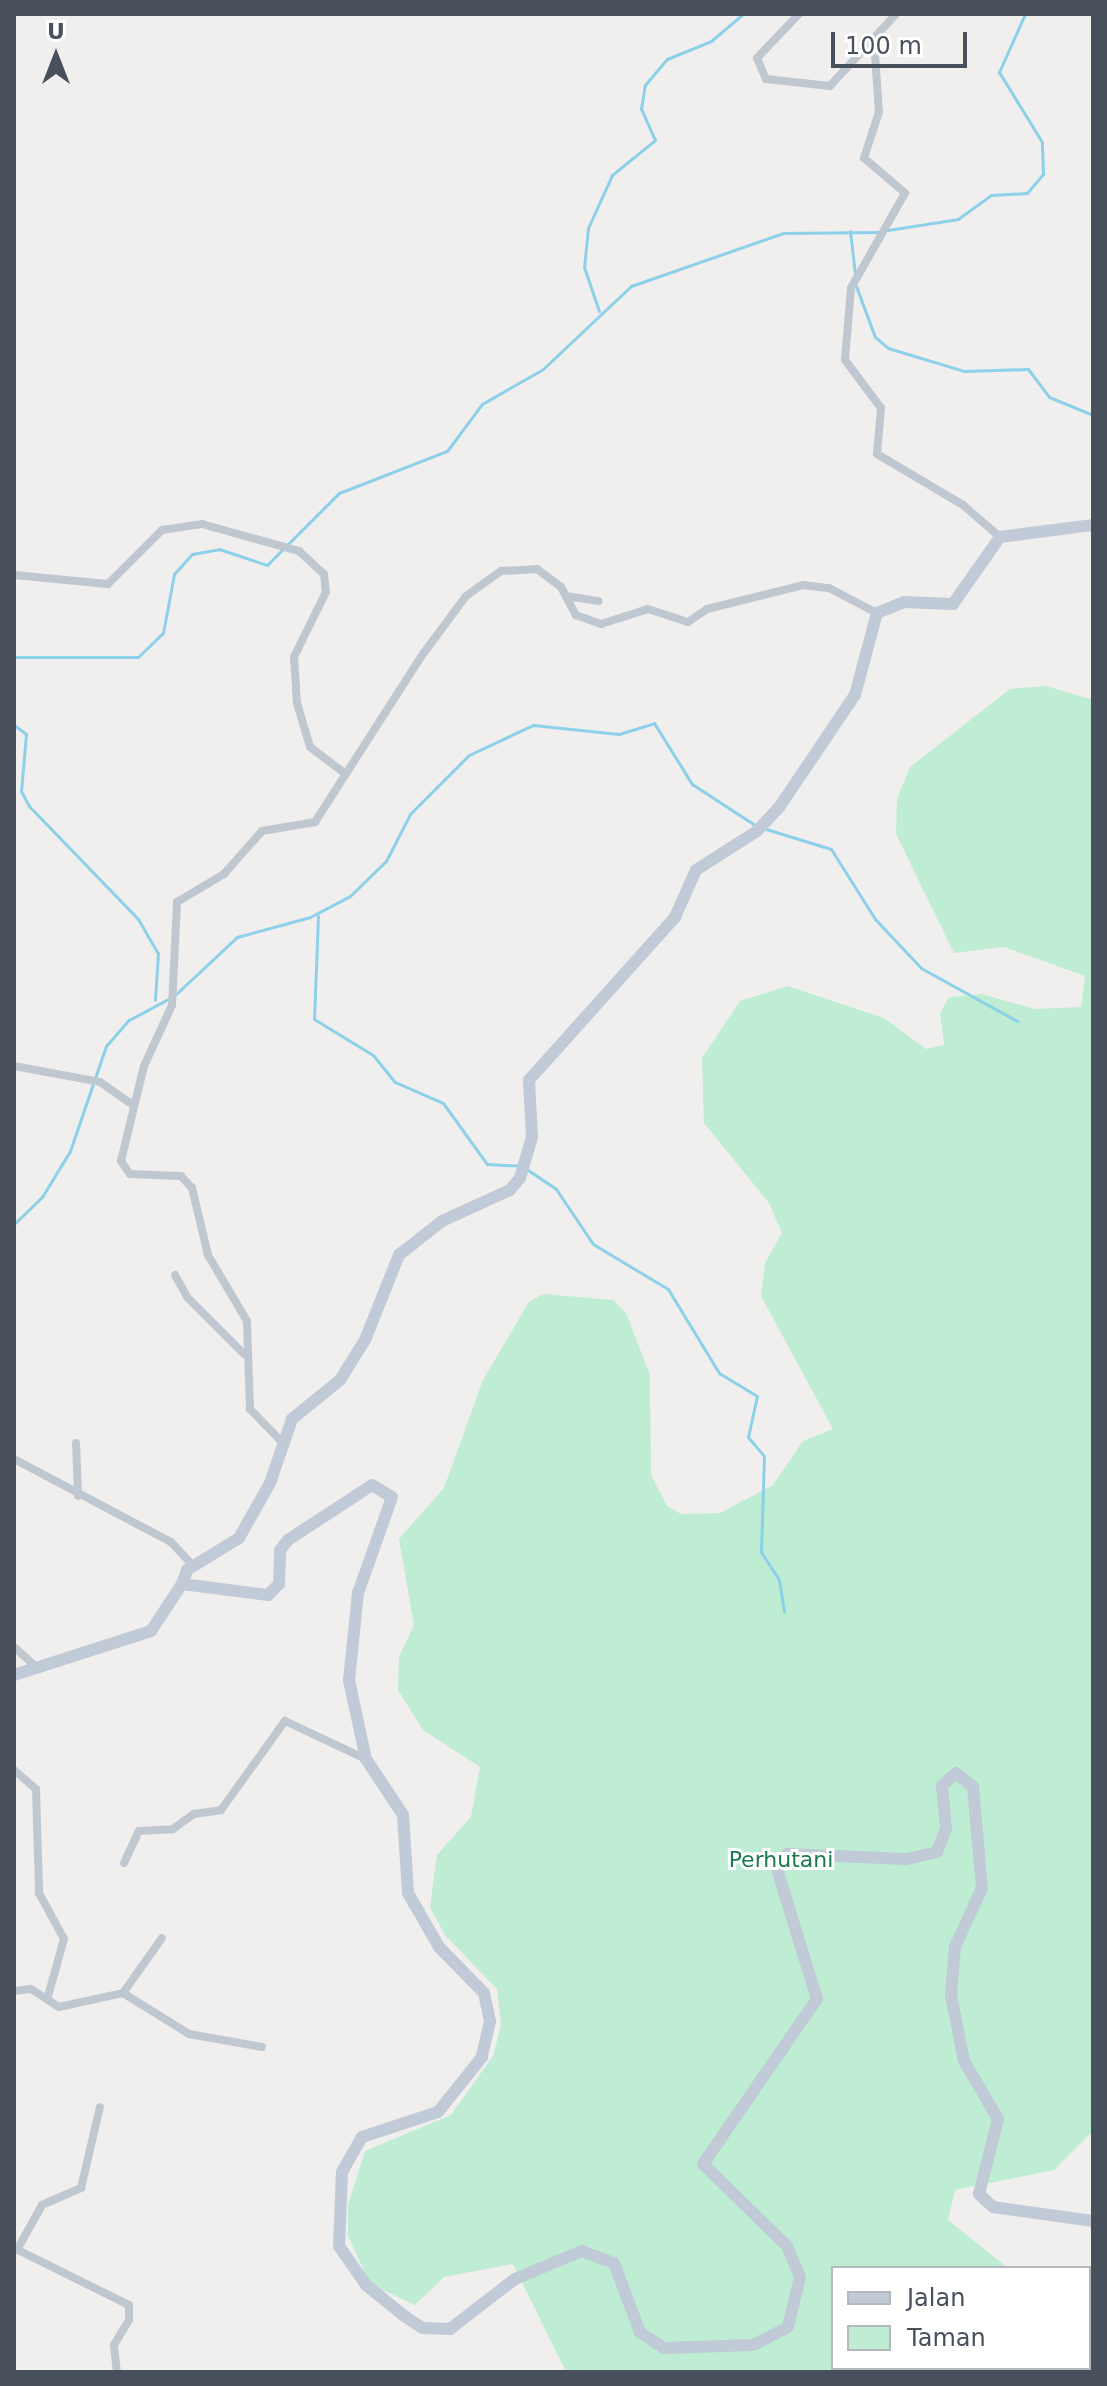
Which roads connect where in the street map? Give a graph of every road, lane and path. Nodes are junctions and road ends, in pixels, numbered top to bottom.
1 (799, 14) edge
2 (896, 14) edge
3 (874, 39) junction
4 (1093, 525) edge
5 (1000, 537) junction
6 (14, 575) edge
7 (566, 596) junction
8 (599, 601) dead end
9 (877, 613) junction
10 (343, 772) junction
11 (14, 1066) edge
12 (133, 1105) junction
13 (175, 1275) dead end
14 (244, 1354) junction
15 (76, 1443) dead end
16 (284, 1444) junction
17 (14, 1459) edge
18 (78, 1496) junction
19 (193, 1566) junction
20 (182, 1584) junction
21 (14, 1647) edge
22 (34, 1665) junction
23 (14, 1675) edge
24 (366, 1759) junction
25 (14, 1770) edge
26 (124, 1863) dead end
27 (162, 1938) dead end
28 (14, 1991) edge
29 (123, 1993) junction
30 (47, 2000) junction
31 (262, 2047) dead end
32 (100, 2107) dead end
33 (1093, 2221) edge
34 (16, 2249) edge
35 (117, 2372) edge

1 - 3 street
2 - 3 street
3 - 5 street
4 - 5 main road
5 - 9 main road
6 - 10 street
7 - 8 street
7 - 9 street
7 - 10 street
9 - 16 main road
10 - 12 street
11 - 12 street
12 - 14 street
13 - 14 street
14 - 16 street
15 - 18 street
16 - 19 main road
17 - 18 street
18 - 19 street
19 - 20 main road
20 - 22 main road
20 - 24 main road
21 - 22 street
22 - 23 main road
24 - 26 street
24 - 33 main road
25 - 30 street
27 - 29 street
28 - 30 street
29 - 30 street
29 - 31 street
32 - 34 street
34 - 35 street

